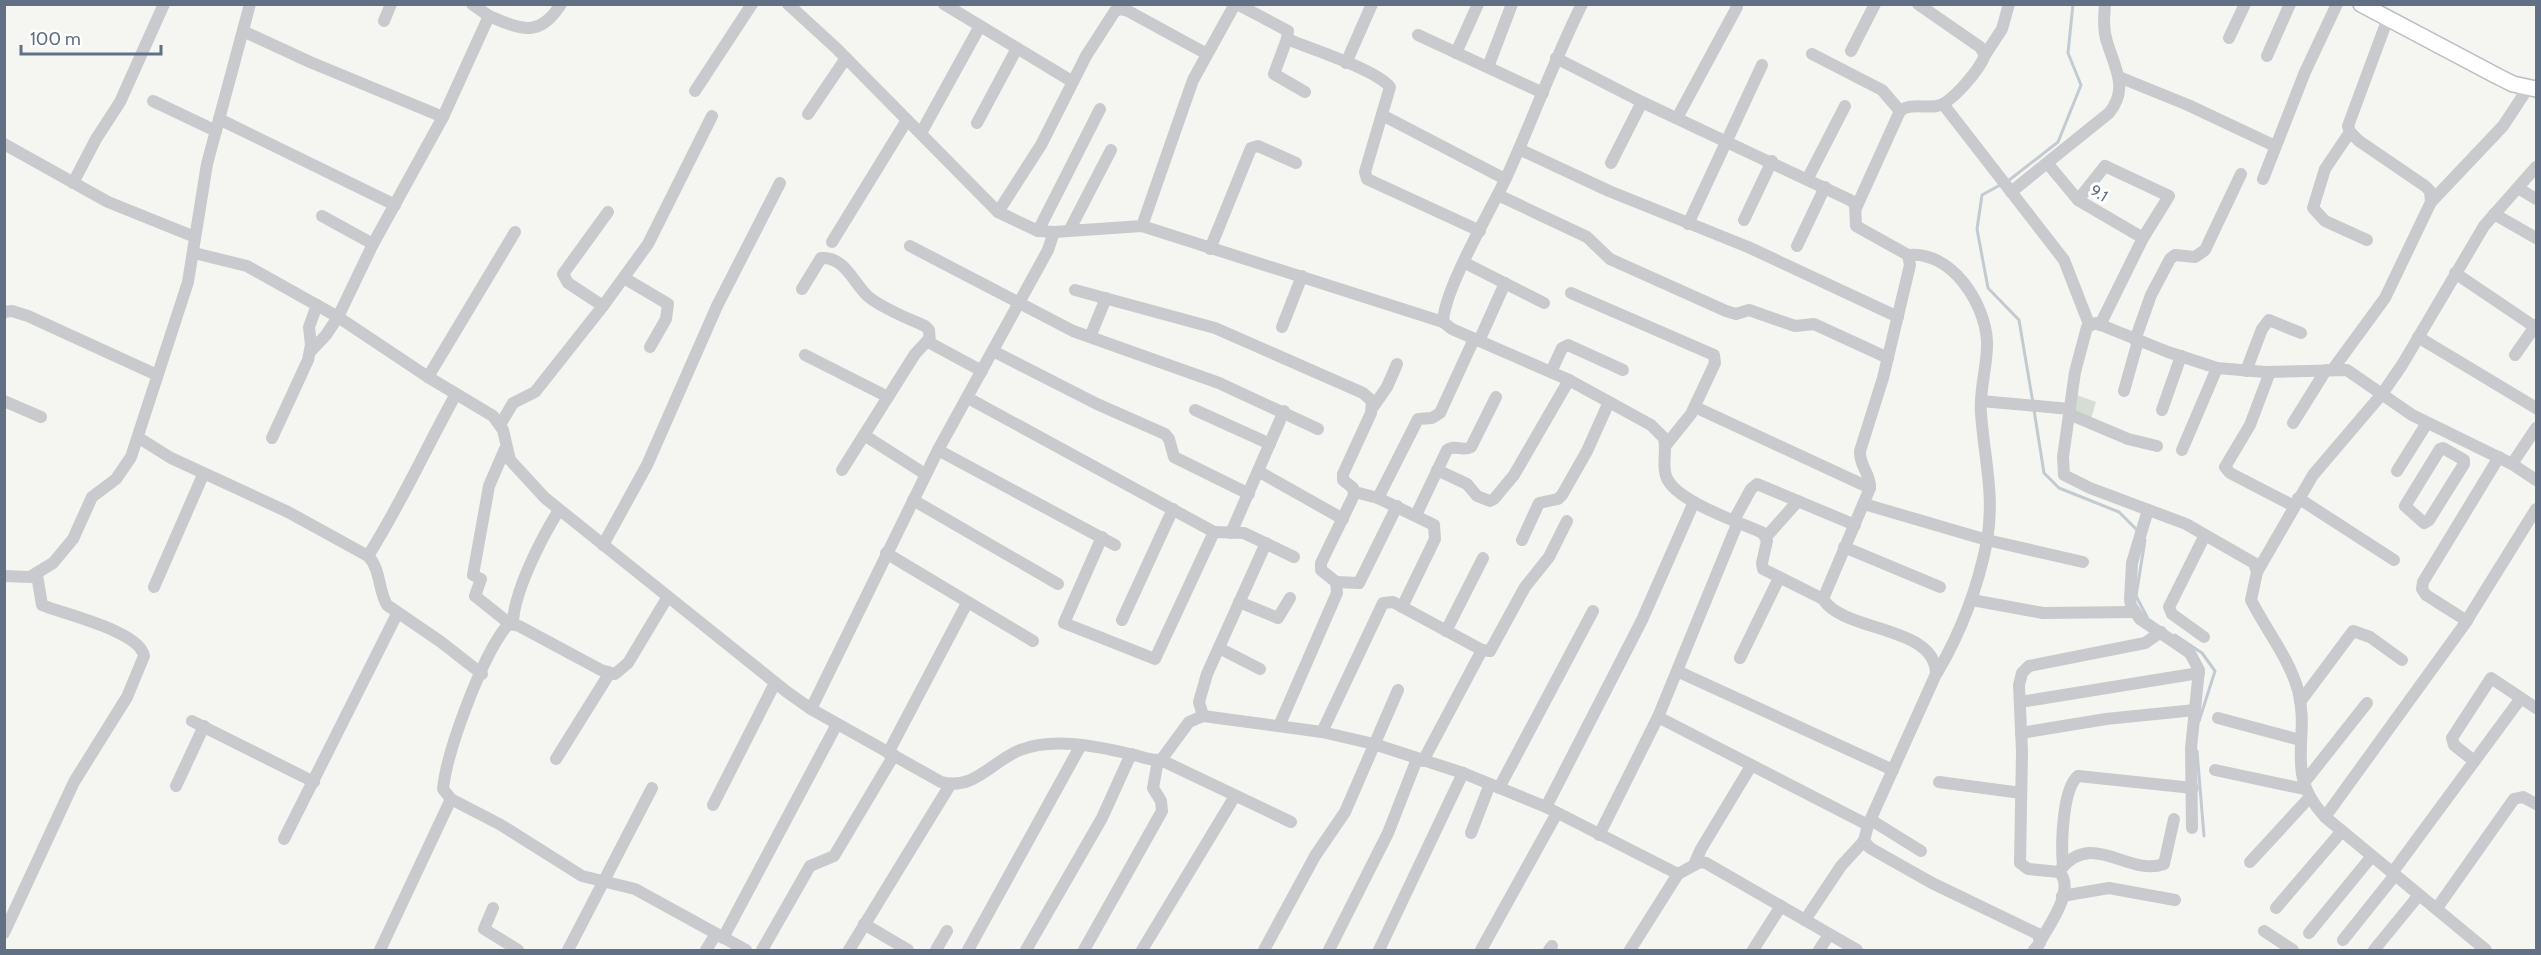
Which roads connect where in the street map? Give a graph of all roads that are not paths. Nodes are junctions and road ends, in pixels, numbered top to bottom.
1 (164, 4) edge
2 (250, 4) edge
3 (391, 4) edge
4 (472, 4) edge
5 (561, 4) edge
6 (752, 4) edge
7 (788, 4) edge
8 (944, 4) edge
9 (1236, 4) edge
10 (1372, 4) edge
11 (1478, 4) edge
12 (1512, 4) edge
13 (1582, 4) edge
14 (1875, 4) edge
15 (1918, 4) edge
16 (2009, 4) edge
17 (2104, 4) edge
18 (2245, 4) edge
19 (2290, 4) edge
20 (2337, 4) edge
21 (2361, 4) edge
22 (1737, 7) dead end
23 (489, 16) junction
24 (2388, 18) junction
25 (384, 21) dead end
26 (980, 26) junction
27 (243, 31) junction
28 (1418, 35) dead end
29 (2229, 38) dead end
30 (1287, 39) junction
31 (1017, 48) junction
32 (1851, 51) dead end
33 (1456, 53) junction
34 (1207, 54) junction
35 (1812, 54) dead end
36 (1985, 55) junction
37 (2267, 56) dead end
38 (846, 58) junction
39 (1556, 58) junction
40 (1346, 63) junction
41 (1762, 66) dead end
42 (1488, 67) junction
43 (2119, 77) junction
44 (1073, 82) junction
45 (2532, 88) edge
46 (695, 91) dead end
47 (1305, 92) dead end
48 (1543, 93) junction
49 (153, 101) dead end
50 (1642, 102) junction
51 (1943, 104) junction
52 (1845, 106) dead end
53 (1100, 109) dead end
54 (1900, 111) junction
55 (808, 114) dead end
56 (712, 116) dead end
57 (1383, 116) junction
58 (443, 117) junction
59 (1677, 118) junction
60 (907, 120) junction
61 (977, 123) dead end
62 (218, 125) junction
63 (2350, 132) junction
64 (921, 133) junction
65 (1726, 140) junction
66 (4, 144) edge
67 (2275, 146) junction
68 (1519, 149) junction
69 (1111, 150) dead end
70 (1772, 161) junction
71 (1296, 163) dead end
72 (1611, 163) dead end
73 (2048, 164) junction
74 (2536, 167) edge
75 (2241, 174) dead end
76 (1808, 178) junction
77 (1505, 179) junction
78 (2263, 179) dead end
79 (73, 183) junction
80 (780, 183) dead end
81 (1825, 187) junction
82 (2518, 188) junction
83 (2010, 191) junction
84 (1498, 195) junction
85 (2078, 200) junction
86 (2536, 200) edge
87 (2430, 202) junction
88 (395, 205) junction
89 (1856, 208) junction
90 (608, 212) dead end
91 (998, 212) junction
92 (2494, 214) junction
93 (322, 216) dead end
94 (1744, 220) dead end
95 (1688, 224) junction
96 (1142, 226) junction
97 (1038, 231) junction
98 (1069, 231) junction
99 (1480, 231) junction
100 (515, 232) dead end
101 (1054, 232) junction
102 (195, 237) junction
103 (2143, 238) junction
104 (2536, 238) edge
105 (2367, 240) dead end
106 (832, 242) dead end
107 (373, 244) junction
108 (910, 246) dead end
109 (1797, 246) dead end
110 (1210, 249) junction
111 (194, 253) junction
112 (1908, 255) junction
113 (1465, 263) junction
114 (2455, 273) junction
115 (1302, 276) junction
116 (624, 278) junction
117 (1505, 283) junction
118 (802, 289) dead end
119 (1075, 290) dead end
120 (1571, 292) dead end
121 (1106, 298) junction
122 (1019, 303) junction
123 (1544, 303) dead end
124 (317, 305) junction
125 (603, 306) junction
126 (4, 312) edge
127 (1898, 316) junction
128 (338, 317) junction
129 (1443, 322) junction
130 (2095, 324) junction
131 (2536, 326) edge
132 (1282, 327) dead end
133 (2301, 333) dead end
134 (1090, 337) junction
135 (2418, 337) junction
136 (928, 339) junction
137 (1477, 340) junction
138 (2137, 340) junction
139 (650, 347) dead end
140 (993, 351) junction
141 (310, 352) junction
142 (805, 355) dead end
143 (2516, 355) dead end
144 (2181, 356) junction
145 (1888, 358) junction
146 (1397, 364) dead end
147 (2217, 368) junction
148 (2329, 369) junction
149 (1623, 370) dead end
150 (982, 371) junction
151 (2246, 371) junction
152 (1551, 372) junction
153 (2270, 372) junction
154 (157, 375) junction
155 (428, 377) junction
156 (1569, 380) junction
157 (2124, 391) dead end
158 (456, 394) junction
159 (2382, 394) junction
160 (888, 397) junction
161 (1496, 397) dead end
162 (968, 398) junction
163 (4, 401) edge
164 (1981, 401) junction
165 (1609, 402) junction
166 (1373, 407) junction
167 (1695, 407) junction
168 (2536, 408) edge
169 (1195, 410) dead end
170 (2162, 410) dead end
171 (1284, 411) junction
172 (2070, 411) junction
173 (41, 417) dead end
174 (2293, 423) dead end
175 (2427, 423) junction
176 (500, 425) junction
177 (2536, 428) edge
178 (1318, 429) dead end
179 (864, 435) junction
180 (139, 438) junction
181 (272, 438) dead end
182 (2461, 439) junction
183 (1270, 444) junction
184 (1666, 445) junction
185 (2157, 446) dead end
186 (506, 449) junction
187 (938, 450) junction
188 (2182, 450) dead end
189 (2452, 454) junction
190 (2499, 457) junction
191 (2512, 464) junction
192 (842, 470) dead end
193 (1437, 470) junction
194 (1258, 471) junction
195 (2397, 471) dead end
196 (925, 474) junction
197 (203, 475) junction
198 (2536, 480) edge
199 (1870, 488) junction
200 (1355, 492) junction
201 (1249, 494) junction
202 (1378, 498) junction
203 (913, 500) junction
204 (1798, 501) junction
205 (1694, 502) junction
206 (2296, 502) junction
207 (1864, 504) junction
208 (1397, 506) junction
209 (1173, 508) junction
210 (2536, 508) edge
211 (559, 510) junction
212 (2148, 510) junction
213 (1416, 515) junction
214 (1343, 519) junction
215 (1567, 521) dead end
216 (1736, 521) junction
217 (1855, 525) junction
218 (1214, 532) junction
219 (1232, 533) junction
220 (2205, 536) junction
221 (1102, 537) junction
222 (1766, 537) junction
223 (1522, 540) dead end
224 (1987, 540) junction
225 (1266, 543) junction
226 (603, 545) junction
227 (1115, 545) dead end
228 (1844, 547) junction
229 (886, 553) junction
230 (368, 556) junction
231 (1294, 557) dead end
232 (1483, 558) dead end
233 (2394, 560) dead end
234 (2083, 562) dead end
235 (2257, 572) junction
236 (4, 576) edge
237 (37, 578) junction
238 (1779, 578) junction
239 (1336, 582) junction
240 (1058, 584) dead end
241 (154, 587) dead end
242 (1940, 587) dead end
243 (667, 598) junction
244 (1290, 598) dead end
245 (1823, 599) junction
246 (1972, 600) junction
247 (1239, 602) junction
248 (967, 603) junction
249 (1402, 607) junction
250 (1593, 611) dead end
251 (2134, 612) junction
252 (397, 614) junction
253 (1122, 620) dead end
254 (2467, 621) junction
255 (512, 624) junction
256 (1446, 631) junction
257 (2161, 632) junction
258 (2204, 637) dead end
259 (1033, 641) dead end
260 (1219, 648) junction
261 (1482, 650) junction
262 (1740, 658) dead end
263 (2402, 660) dead end
264 (1260, 669) dead end
265 (1677, 671) junction
266 (2199, 673) junction
267 (482, 674) junction
268 (609, 674) junction
269 (1936, 674) junction
270 (774, 683) junction
271 (1398, 690) dead end
272 (2521, 698) junction
273 (2020, 702) junction
274 (2300, 702) junction
275 (2367, 703) dead end
276 (2536, 708) edge
277 (811, 709) junction
278 (2195, 710) junction
279 (1203, 716) junction
280 (1658, 717) junction
281 (2218, 718) dead end
282 (837, 724) junction
283 (1279, 726) junction
284 (1322, 732) junction
285 (2021, 733) junction
286 (2300, 740) junction
287 (1374, 744) junction
288 (1081, 745) junction
289 (891, 754) junction
290 (1131, 754) junction
291 (556, 759) dead end
292 (1160, 760) junction
293 (1420, 760) junction
294 (2474, 761) junction
295 (1751, 766) junction
296 (1893, 770) junction
297 (2215, 770) dead end
298 (1463, 773) junction
299 (314, 782) junction
300 (1939, 782) dead end
301 (950, 784) junction
302 (176, 786) dead end
303 (1495, 786) junction
304 (652, 788) dead end
305 (2193, 788) junction
306 (2305, 790) junction
307 (2021, 793) junction
308 (1235, 796) junction
309 (451, 799) junction
310 (2536, 804) edge
311 (713, 805) dead end
312 (1552, 810) junction
313 (2325, 817) junction
314 (2174, 819) dead end
315 (1291, 822) dead end
316 (1869, 822) junction
317 (2193, 828) dead end
318 (2342, 831) junction
319 (1471, 833) dead end
320 (1599, 835) junction
321 (284, 840) dead end
322 (1864, 841) junction
323 (1920, 851) dead end
324 (2372, 856) junction
325 (2250, 862) dead end
326 (1694, 865) junction
327 (2061, 869) junction
328 (1678, 874) junction
329 (2394, 874) junction
330 (602, 881) junction
331 (2419, 895) junction
332 (2062, 896) junction
333 (2175, 900) dead end
334 (1781, 906) junction
335 (493, 908) dead end
336 (2276, 908) dead end
337 (2437, 908) junction
338 (8, 918) edge
339 (1805, 920) junction
340 (864, 924) junction
341 (947, 931) dead end
342 (2264, 932) dead end
343 (4, 933) edge
344 (2309, 933) dead end
345 (1829, 935) junction
346 (719, 936) junction
347 (2343, 940) dead end
348 (2037, 945) edge
349 (1855, 950) edge
350 (380, 951) edge
351 (518, 951) edge
352 (568, 951) edge
353 (706, 951) edge
354 (746, 951) edge
355 (762, 951) edge
356 (849, 951) edge
357 (908, 951) edge
358 (936, 951) edge
359 (968, 951) edge
360 (1026, 951) edge
361 (1084, 951) edge
362 (1142, 951) edge
363 (1264, 951) edge
364 (1329, 951) edge
365 (1379, 951) edge
366 (1481, 951) edge
367 (1630, 951) edge
368 (1754, 951) edge
369 (1819, 951) edge
370 (2294, 951) edge
371 (2374, 951) edge
372 (2486, 951) edge

1 - 79 street
2 - 27 street
3 - 25 street
4 - 23 street
5 - 23 street
6 - 46 street
7 - 38 street
8 - 26 street
9 - 30 street
9 - 34 street
10 - 40 street
11 - 33 street
12 - 42 street
13 - 39 street
14 - 32 street
15 - 36 street
16 - 36 street
17 - 43 street
18 - 29 street
19 - 37 street
20 - 67 street
21 - 24 main road
22 - 59 street
23 - 58 street
24 - 45 main road
24 - 63 street
26 - 31 street
26 - 64 street
27 - 58 street
27 - 62 street
28 - 33 street
30 - 40 street
30 - 47 street
31 - 44 street
31 - 61 street
33 - 42 street
34 - 44 street
34 - 96 street
35 - 54 street
36 - 51 street
38 - 55 street
38 - 60 street
39 - 48 street
39 - 50 street
40 - 57 street
41 - 65 street
42 - 48 street
43 - 67 street
43 - 73 street
44 - 91 street
45 - 87 street
48 - 68 street
49 - 62 street
50 - 59 street
50 - 72 street
51 - 54 street
51 - 83 street
52 - 76 street
53 - 97 street
54 - 89 street
56 - 116 street
57 - 77 street
57 - 99 street
58 - 88 street
59 - 65 street
60 - 64 street
60 - 106 street
62 - 88 street
62 - 102 street
63 - 87 street
63 - 105 street
64 - 91 street
65 - 70 street
65 - 95 street
66 - 79 street
67 - 78 street
68 - 77 street
68 - 95 street
69 - 98 street
70 - 76 street
70 - 94 street
71 - 110 street
73 - 83 street
73 - 85 street, 9.1
74 - 82 street
75 - 138 street
76 - 81 street
77 - 84 street
79 - 102 street
80 - 226 street
81 - 89 street
81 - 109 street
82 - 86 street
82 - 92 street
83 - 130 street
84 - 99 street
84 - 145 street
85 - 103 street, 9.1
85 - 103 street
87 - 148 street
88 - 107 street
89 - 112 street
90 - 125 street
91 - 97 street
92 - 104 street
92 - 114 street
93 - 107 street
95 - 127 street
96 - 98 street
96 - 110 street
97 - 101 street
98 - 101 street
99 - 113 street
100 - 155 street
101 - 122 street
102 - 111 street
103 - 130 street
107 - 128 street
108 - 122 street
110 - 115 street
111 - 124 street
111 - 154 street
112 - 127 street
112 - 164 street
113 - 117 street
113 - 129 street
114 - 131 street
114 - 135 street
115 - 129 street
115 - 132 street
116 - 125 street
116 - 139 street
117 - 123 street
117 - 137 street
118 - 136 street
119 - 121 street
120 - 167 street
121 - 134 street
121 - 166 street
122 - 134 street
122 - 140 street
124 - 128 street
124 - 141 street
125 - 176 street
126 - 154 street
127 - 145 street
128 - 141 street
128 - 155 street
129 - 137 street
130 - 138 street
130 - 172 street
131 - 143 street
133 - 151 street
134 - 171 street
135 - 159 street
135 - 168 street
136 - 150 street
136 - 160 street
137 - 152 street
137 - 202 street
138 - 144 street
138 - 157 street
140 - 150 street
140 - 201 street
141 - 181 street
142 - 160 street
144 - 147 street
144 - 170 street
145 - 199 street
146 - 166 street
147 - 151 street
147 - 188 street
148 - 153 street
148 - 159 street
148 - 174 street
149 - 152 street
150 - 162 street
151 - 153 street
152 - 156 street
153 - 206 street
154 - 180 street
155 - 158 street
156 - 165 street
156 - 193 street
158 - 176 street
158 - 230 street
159 - 175 street
159 - 206 street
160 - 179 street
161 - 193 street
162 - 187 street
162 - 209 street
163 - 173 street
164 - 172 street
164 - 224 street
165 - 184 street
165 - 223 street
166 - 200 street
167 - 184 street
167 - 199 street
169 - 183 street
171 - 178 street
171 - 183 street
172 - 185 street
172 - 212 street
175 - 182 street
175 - 195 street
176 - 186 street
177 - 191 street
179 - 192 street
179 - 196 street
180 - 197 street
180 - 237 street
182 - 189 street
182 - 190 street
183 - 194 street
184 - 205 street
186 - 211 street
186 - 255 street
187 - 196 street
187 - 221 street
189 - 189 street
190 - 191 street
190 - 254 street
191 - 198 street
193 - 213 street
194 - 201 street
194 - 214 street
196 - 203 street
197 - 230 street
197 - 241 street
199 - 207 street
200 - 202 street
200 - 214 street
201 - 219 street
202 - 208 street
203 - 229 street
203 - 240 street
204 - 216 street
204 - 217 street
204 - 222 street
205 - 216 street
205 - 312 street
206 - 233 street
206 - 235 street
207 - 217 street
207 - 224 street
208 - 213 street
208 - 239 street
209 - 218 street
209 - 253 street
210 - 254 street
211 - 226 street
211 - 255 street
212 - 220 street
212 - 251 street
213 - 249 street
214 - 239 street
215 - 261 street
216 - 222 street
216 - 265 street
217 - 228 street
218 - 219 street
218 - 221 street
219 - 225 street
220 - 235 street
220 - 258 street
221 - 227 street
222 - 238 street
224 - 234 street
224 - 246 street
225 - 231 street
225 - 247 street
226 - 243 street
228 - 242 street
228 - 245 street
229 - 248 street
229 - 277 street
230 - 252 street
232 - 256 street
235 - 274 street
236 - 237 street
237 - 338 street
238 - 245 street
238 - 262 street
239 - 283 street
243 - 268 street
243 - 270 street
244 - 247 street
245 - 269 street
246 - 251 street
246 - 269 street
247 - 260 street
248 - 259 street
248 - 289 street
249 - 256 street
249 - 284 street
250 - 303 street
251 - 257 street
252 - 267 street
252 - 299 street
254 - 313 street
255 - 267 street
255 - 268 street
256 - 261 street
257 - 266 street
257 - 273 street
260 - 264 street
260 - 279 street
261 - 293 street
263 - 274 street
265 - 280 street
265 - 296 street
266 - 273 street
266 - 278 street
267 - 309 street
268 - 291 street
269 - 296 street
270 - 277 street
270 - 311 street
271 - 287 street
272 - 276 street
272 - 294 street
272 - 294 street
273 - 285 street
274 - 286 street
275 - 306 street
277 - 282 street
278 - 285 street
278 - 305 street
279 - 283 street
279 - 292 street
280 - 295 street
280 - 320 street
281 - 286 street
282 - 289 street
282 - 346 street
283 - 284 street
284 - 287 street
285 - 307 street
286 - 306 street
287 - 293 street
287 - 363 street
288 - 290 street
288 - 301 street
288 - 359 street
289 - 301 street
289 - 355 street
290 - 292 street
290 - 360 street
292 - 308 street
292 - 361 street
293 - 298 street
293 - 364 street
294 - 329 street
295 - 316 street
295 - 326 street
296 - 316 street
297 - 306 street
298 - 303 street
298 - 365 street
299 - 302 street
299 - 321 street
300 - 307 street
301 - 340 street
303 - 312 street
303 - 319 street
304 - 330 street
305 - 317 street
305 - 327 street
306 - 313 street
306 - 325 street
307 - 327 street
308 - 315 street
308 - 362 street
309 - 330 street
309 - 350 street
310 - 337 street
312 - 320 street
312 - 366 street
313 - 318 street
314 - 327 street
316 - 322 street
316 - 323 street
318 - 324 street
318 - 336 street
320 - 328 street
322 - 339 street
322 - 348 street
324 - 329 street
324 - 344 street
326 - 328 street
326 - 334 street
327 - 332 street
328 - 367 street
329 - 331 street
329 - 347 street
330 - 346 street
330 - 352 street
331 - 337 street
331 - 371 street
332 - 333 street
332 - 348 street
334 - 339 street
334 - 368 street
335 - 351 street
337 - 372 street
338 - 343 street
339 - 345 street
340 - 356 street
340 - 357 street
341 - 358 street
342 - 370 street
345 - 349 street
345 - 369 street
346 - 353 street
346 - 354 street

